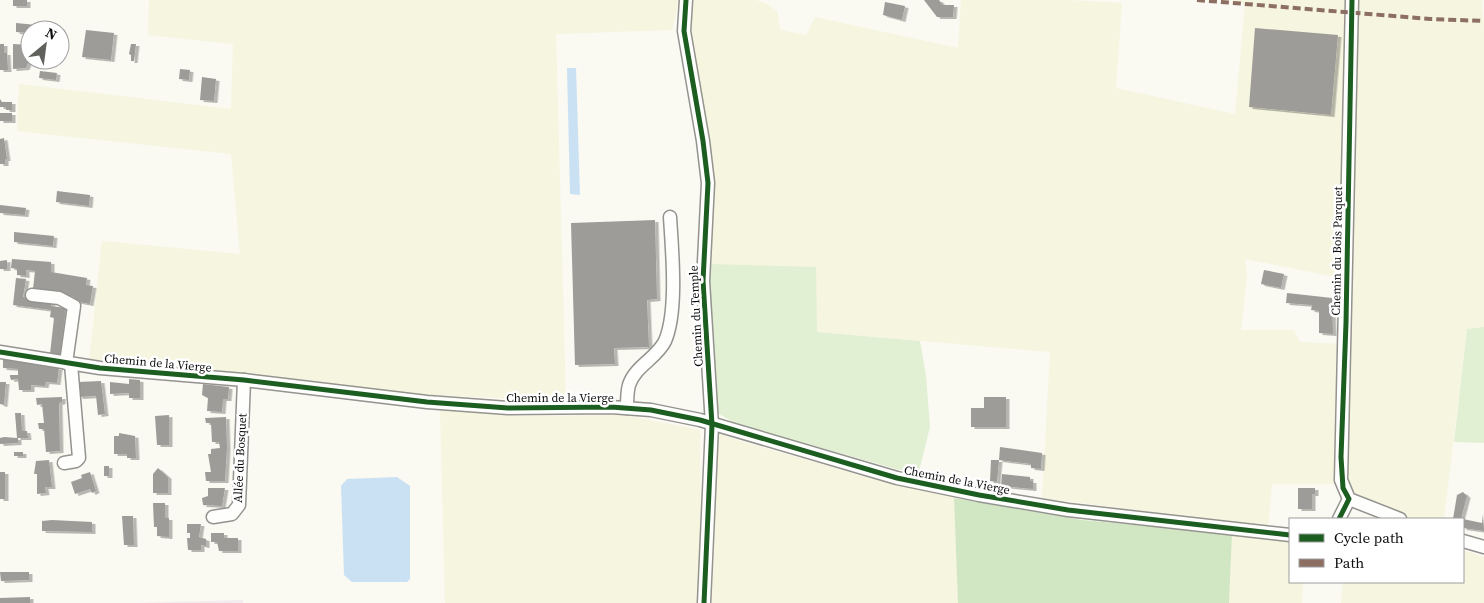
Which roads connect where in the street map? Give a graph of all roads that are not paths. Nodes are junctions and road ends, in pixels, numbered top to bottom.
1 (686, 0) edge
2 (1352, 0) edge
3 (670, 217) dead end
4 (32, 295) dead end
5 (0, 352) edge
6 (68, 364) junction
7 (244, 380) junction
8 (627, 408) junction
9 (712, 424) junction
10 (64, 463) dead end
11 (1349, 499) junction
12 (213, 517) dead end
13 (1340, 518) edge
14 (1397, 518) edge
15 (1289, 535) edge
16 (1464, 541) edge
17 (1484, 547) edge
18 (704, 603) edge

1 - 9 street, Chemin du Temple
2 - 11 street, Chemin du Bois Parquet
3 - 8 street
4 - 6 street
5 - 6 street, Chemin de la Vierge
6 - 7 street, Chemin de la Vierge
6 - 10 street
7 - 8 street, Chemin de la Vierge
7 - 12 street, Allée du Bosquet
8 - 9 street, Chemin de la Vierge
9 - 15 street, Chemin de la Vierge
9 - 18 street, Chemin du Temple
11 - 13 street
11 - 14 street
16 - 17 street

